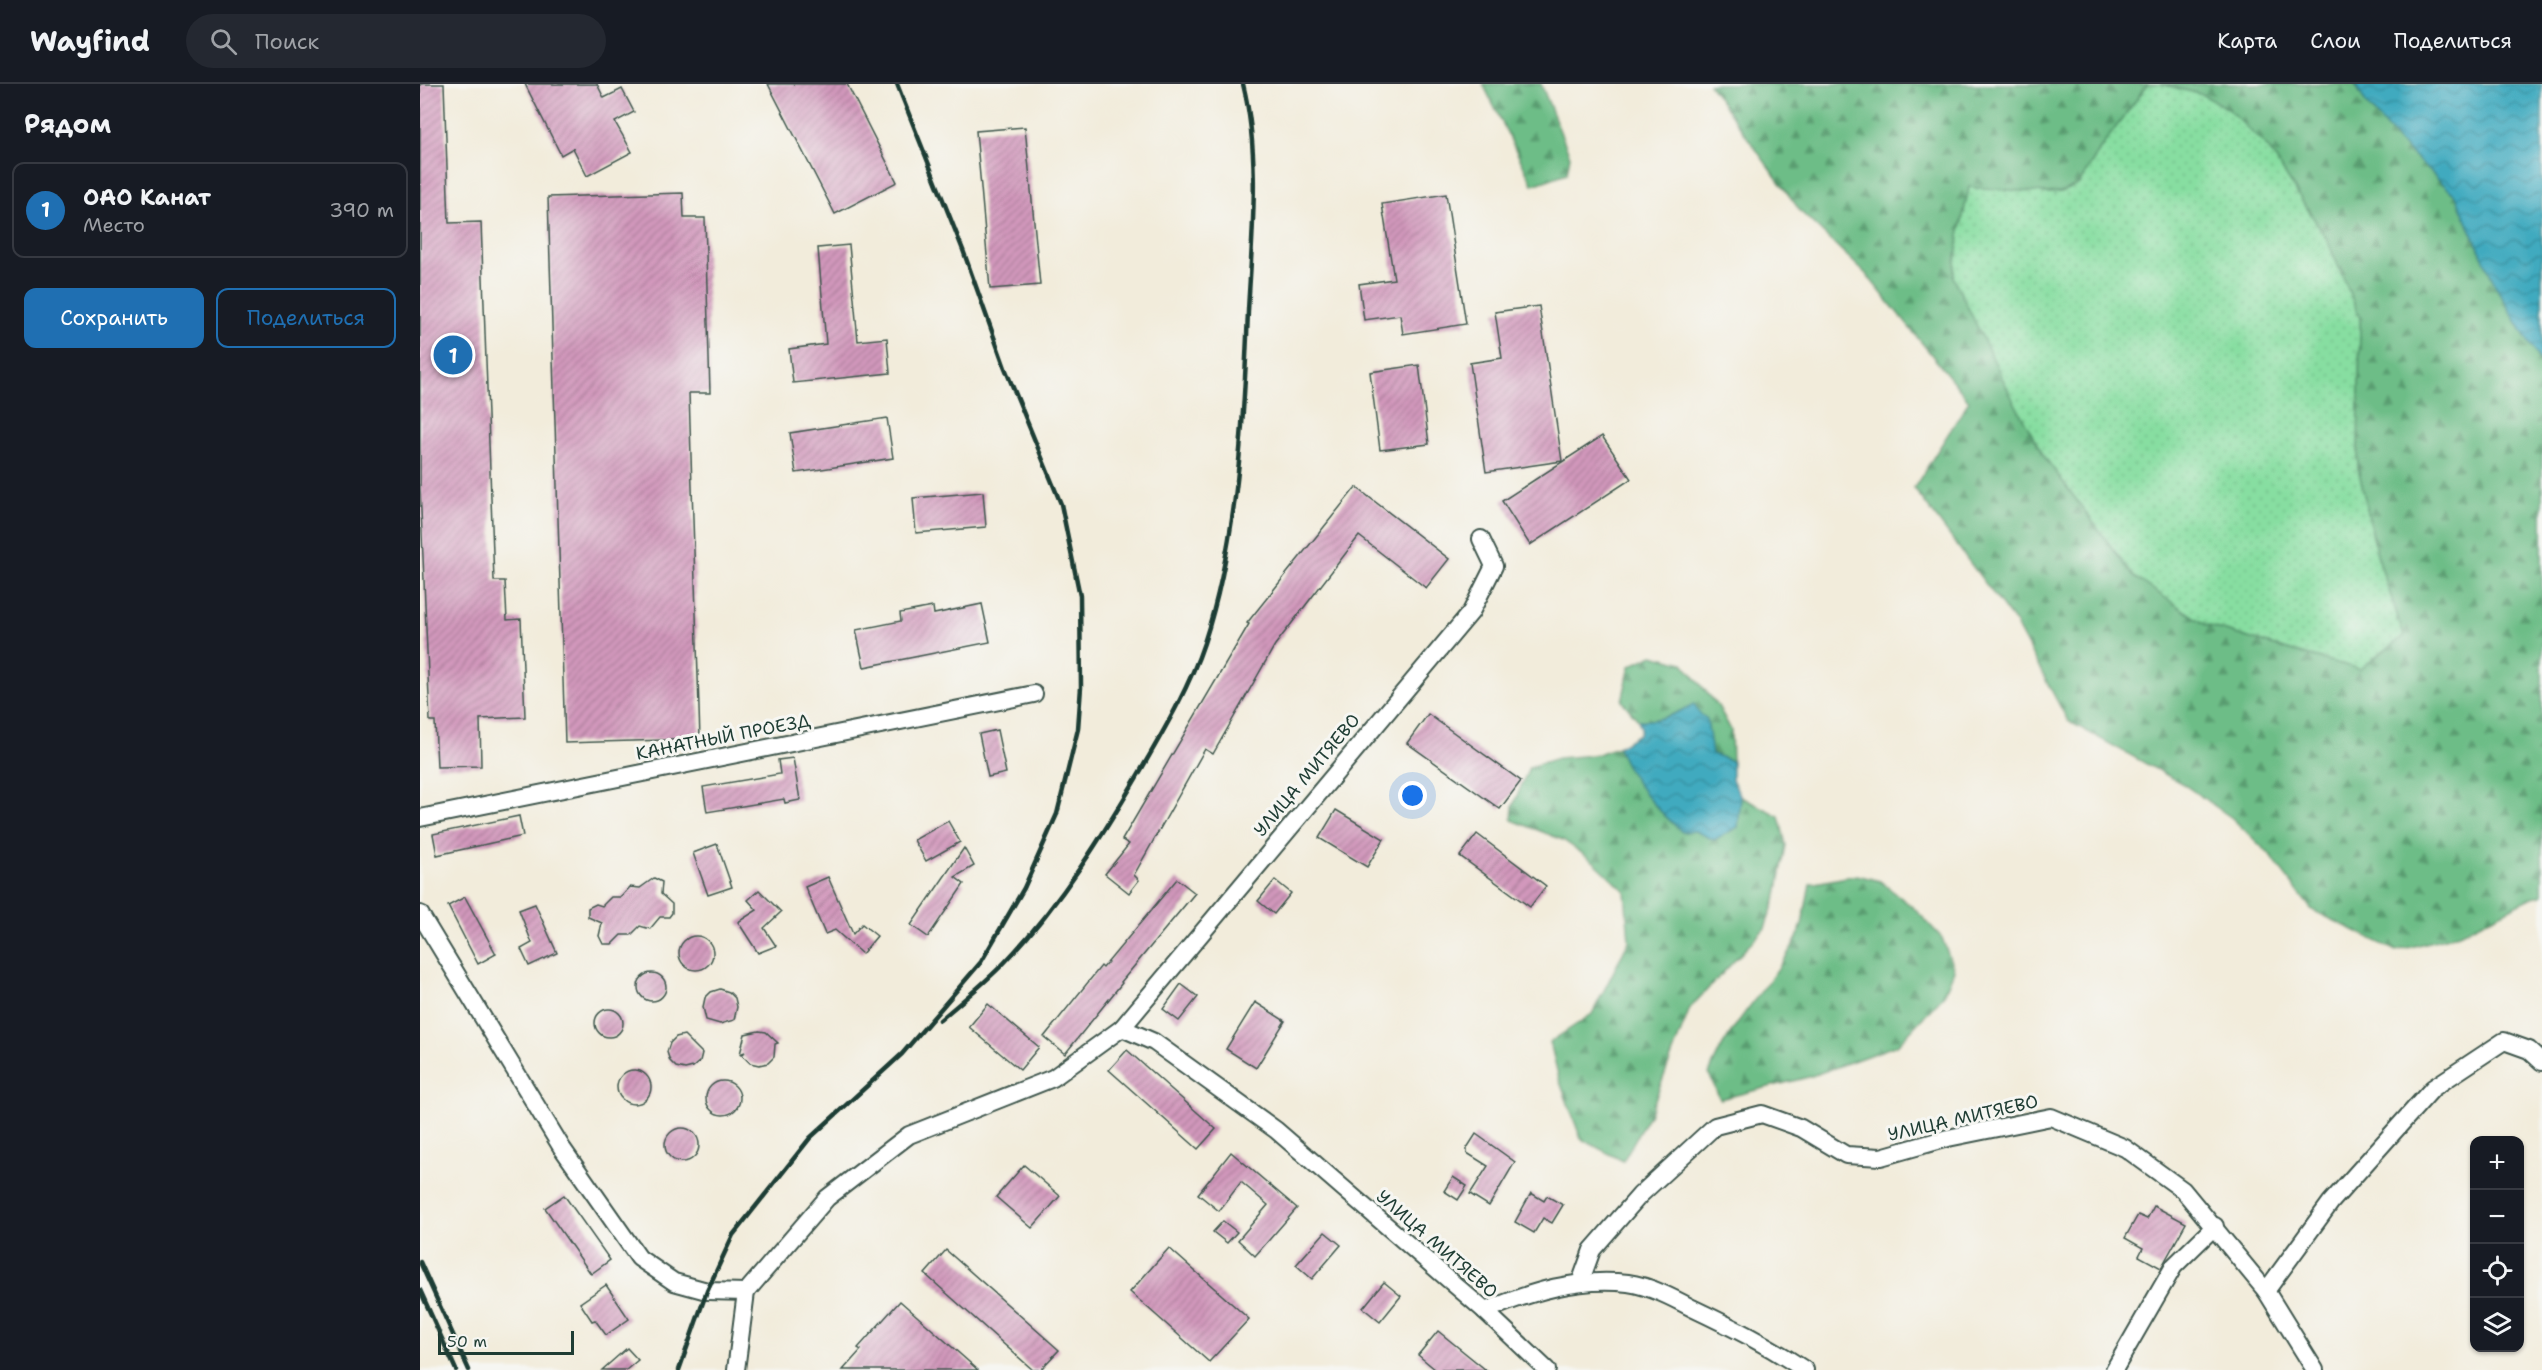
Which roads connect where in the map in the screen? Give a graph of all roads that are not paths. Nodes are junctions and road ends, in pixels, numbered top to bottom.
1 (1481, 538) dead end
2 (1034, 694) dead end
3 (420, 818) edge
4 (420, 914) edge
5 (1122, 1028) junction
6 (2542, 1062) edge
7 (2215, 1226) junction
8 (1580, 1283) junction
9 (2266, 1291) junction
10 (746, 1292) junction
11 (1485, 1311) junction
12 (736, 1370) edge
13 (1547, 1370) edge
14 (1805, 1370) edge
15 (2114, 1370) edge
16 (2315, 1370) edge

1 - 5 street, УЛИЦА МИТЯЕВО
2 - 3 street, КАНАТНЫЙ ПРОЕЗД
4 - 10 street
5 - 10 street, УЛИЦА МИТЯЕВО
5 - 11 street, УЛИЦА МИТЯЕВО
6 - 9 street
7 - 8 street, УЛИЦА МИТЯЕВО
7 - 9 street, УЛИЦА МИТЯЕВО
7 - 15 street
8 - 11 street
8 - 14 street
9 - 16 street, УЛИЦА МИТЯЕВО
10 - 12 street
11 - 13 street, УЛИЦА МИТЯЕВО

